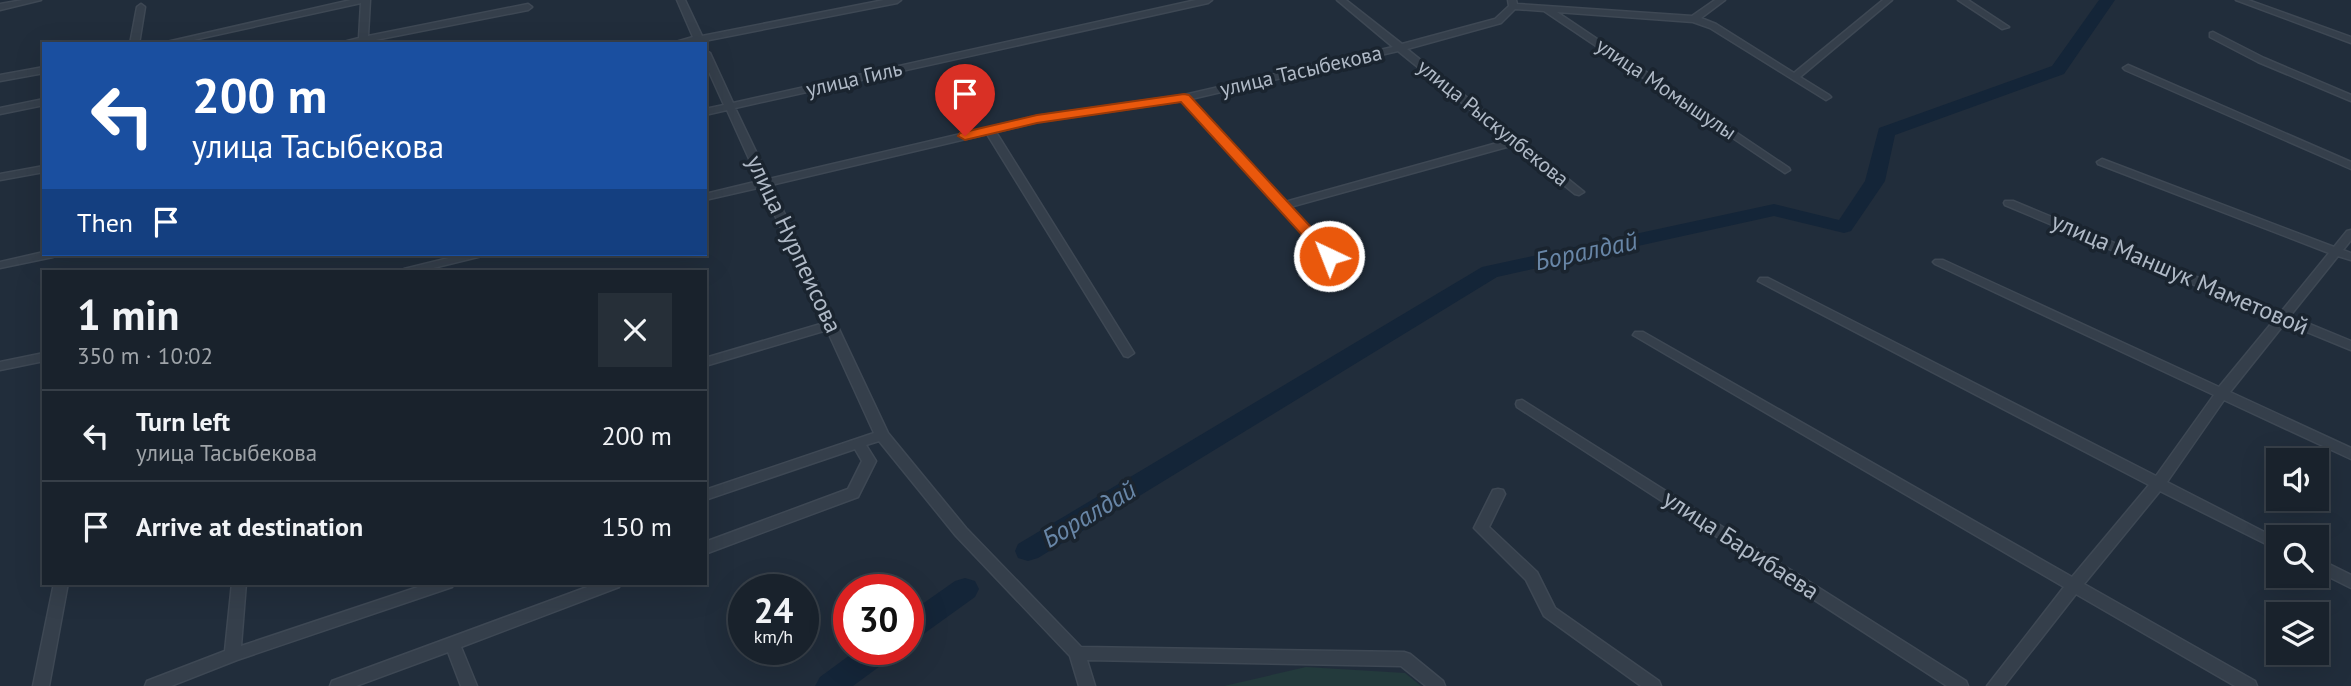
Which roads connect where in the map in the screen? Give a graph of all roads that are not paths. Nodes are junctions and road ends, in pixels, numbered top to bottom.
1 (37, 0) edge
2 (365, 0) edge
3 (681, 0) edge
4 (897, 0) edge
5 (1208, 0) edge
6 (1341, 0) edge
7 (1721, 0) edge
8 (1888, 0) edge
9 (1962, 0) edge
10 (2240, 0) edge
11 (1512, 3) edge
12 (0, 7) edge
13 (141, 7) dead end
14 (527, 7) dead end
15 (1547, 8) junction
16 (1694, 19) junction
17 (2005, 27) dead end
18 (2213, 35) dead end
19 (363, 39) junction
20 (2351, 40) edge
21 (700, 41) edge
22 (134, 42) edge
23 (171, 42) edge
24 (350, 42) edge
25 (1399, 48) junction
26 (707, 57) edge
27 (2128, 68) dead end
28 (42, 70) edge
29 (1794, 77) junction
30 (0, 78) edge
31 (1826, 97) dead end
32 (1184, 98) junction
33 (2351, 98) edge
34 (42, 103) edge
35 (730, 106) junction
36 (0, 111) edge
37 (707, 112) edge
38 (990, 130) junction
39 (1516, 141) junction
40 (2102, 162) dead end
41 (2351, 166) edge
42 (42, 169) edge
43 (1786, 170) dead end
44 (0, 177) edge
45 (765, 182) junction
46 (1579, 192) dead end
47 (707, 196) edge
48 (2009, 203) dead end
49 (1283, 206) junction
50 (2351, 233) edge
51 (2335, 250) junction
52 (43, 256) edge
53 (470, 256) edge
54 (1329, 256) dead end
55 (2351, 257) edge
56 (1940, 262) dead end
57 (0, 265) edge
58 (412, 270) edge
59 (1764, 281) dead end
60 (2282, 317) junction
61 (831, 325) junction
62 (1639, 335) dead end
63 (2351, 346) edge
64 (1128, 353) dead end
65 (42, 357) edge
66 (707, 361) edge
67 (0, 366) edge
68 (2222, 393) junction
69 (1522, 404) dead end
70 (882, 435) junction
71 (858, 443) junction
72 (2351, 454) edge
73 (2160, 483) junction
74 (707, 494) edge
75 (1497, 494) dead end
76 (2266, 539) edge
77 (707, 547) edge
78 (2329, 570) edge
79 (2351, 582) edge
80 (61, 585) edge
81 (239, 585) edge
82 (441, 585) edge
83 (609, 585) edge
84 (2074, 585) junction
85 (452, 643) junction
86 (1077, 653) junction
87 (232, 655) junction
88 (40, 686) edge
89 (153, 686) edge
90 (338, 686) edge
91 (469, 686) edge
92 (1087, 686) edge
93 (1437, 686) edge
94 (1653, 686) edge
95 (1960, 686) edge
96 (1995, 686) edge
97 (2249, 686) edge

1 - 12 street
2 - 19 street
2 - 23 street
3 - 21 street
4 - 21 street
5 - 35 street, улица Гиль
6 - 25 street, улица Рыскулбекова
7 - 16 street
8 - 29 street
9 - 17 street
10 - 20 street
11 - 15 street
11 - 25 street, улица Тасыбекова
13 - 22 street
14 - 19 street
15 - 16 street
15 - 43 street, улица Момышулы
16 - 29 street
18 - 33 street
19 - 24 street
25 - 32 street, улица Тасыбекова
25 - 39 street, улица Рыскулбекова
26 - 35 street, улица Нурпеисова
27 - 41 street
28 - 30 street
29 - 31 street
32 - 38 street, улица Тасыбекова
32 - 49 street
34 - 36 street
35 - 37 street, улица Гиль
35 - 45 street, улица Нурпеисова
38 - 45 street, улица Тасыбекова
38 - 64 street
39 - 46 street, улица Рыскулбекова
39 - 49 street
40 - 51 street
42 - 44 street
45 - 47 street, улица Тасыбекова
45 - 61 street, улица Нурпеисова
48 - 60 street, улица Маншук Маметовой
49 - 54 street
50 - 51 street
51 - 55 street
51 - 60 street
52 - 57 street
53 - 58 street
56 - 68 street
59 - 73 street
60 - 63 street, улица Маншук Маметовой
60 - 68 street
61 - 66 street
61 - 70 street, улица Нурпеисова
62 - 84 street
65 - 67 street
68 - 72 street
68 - 73 street
69 - 95 street, улица Барибаева
70 - 71 street
70 - 86 street, улица Нурпеисова
71 - 74 street
71 - 77 street
73 - 76 street
73 - 84 street
75 - 94 street
78 - 79 street
80 - 88 street
81 - 87 street
82 - 87 street
83 - 85 street
84 - 96 street
84 - 97 street
85 - 90 street
85 - 91 street
86 - 92 street
86 - 93 street
87 - 89 street

